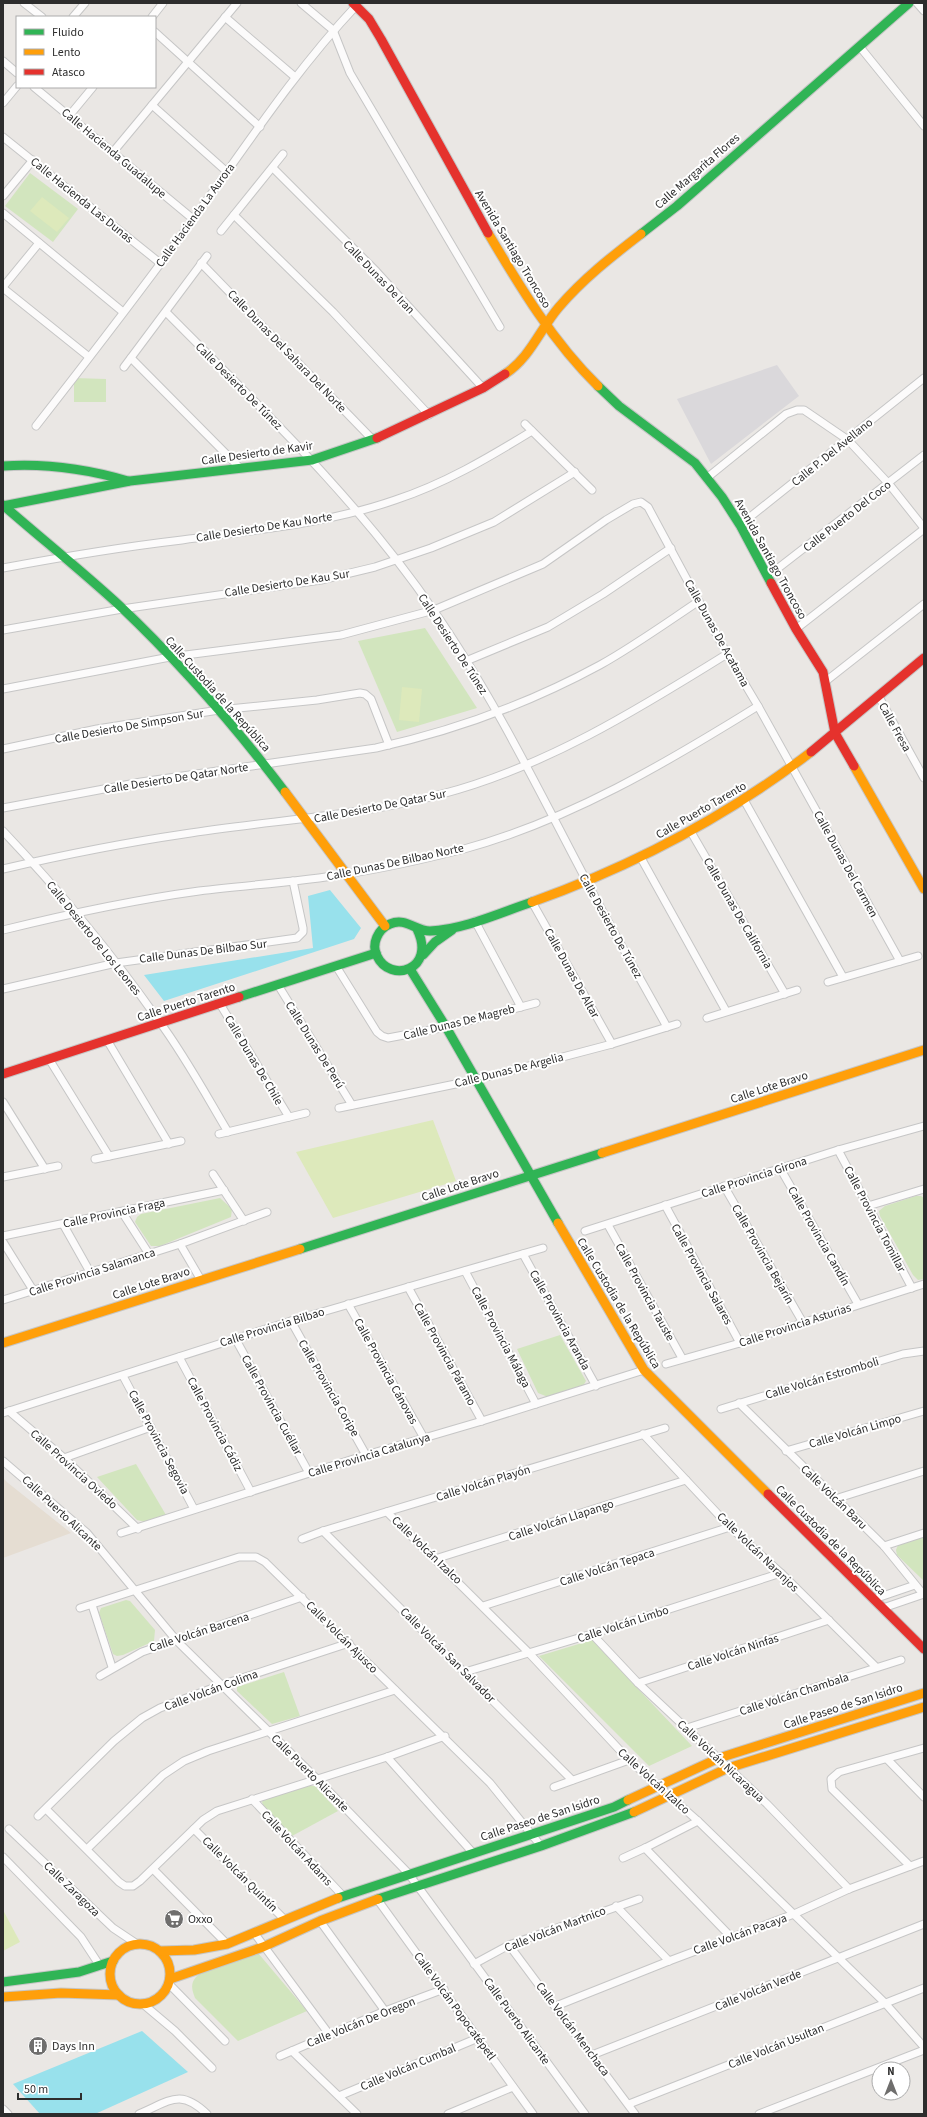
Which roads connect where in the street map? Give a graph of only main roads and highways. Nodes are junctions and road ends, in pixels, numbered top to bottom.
1 (909, 3) edge
2 (355, 4) edge
3 (546, 324) junction
4 (512, 369) joint
5 (3, 466) edge
6 (130, 481) junction
7 (3, 506) edge
8 (924, 658) edge
9 (835, 733) junction
10 (924, 889) edge
11 (385, 926) junction
12 (458, 926) junction
13 (417, 929) junction
14 (376, 953) junction
15 (422, 957) junction
16 (410, 969) junction
17 (924, 1050) edge
18 (3, 1074) edge
19 (530, 1175) junction
20 (3, 1342) edge
21 (924, 1649) edge
22 (924, 1693) edge
23 (924, 1708) edge
24 (160, 1951) junction
25 (113, 1961) junction
26 (3, 1982) edge
27 (169, 1982) junction
28 (118, 1995) junction
29 (3, 1997) edge

1 - 3 main road, Calle Margarita Flores
2 - 3 main road, Avenida Santiago Troncoso
3 - 4 main road, Calle Margarita Flores
3 - 9 main road, Avenida Santiago Troncoso
4 - 6 main road, Calle Desierto de Kavir
5 - 6 main road, Calle Desierto de Kavir
6 - 7 main road, Calle Desierto de Kavir
7 - 11 main road, Calle Custodia de la República
8 - 9 main road, Calle Puerto Tarento
9 - 10 main road, Avenida Santiago Troncoso
9 - 12 main road, Calle Puerto Tarento
11 - 13 main road
11 - 14 main road
12 - 13 main road, Calle Puerto Tarento
12 - 15 main road, Calle Puerto Tarento
13 - 15 main road
14 - 16 main road
14 - 18 main road, Calle Puerto Tarento
15 - 16 main road
16 - 19 main road, Calle Custodia de la República
17 - 19 main road, Calle Lote Bravo
19 - 20 main road, Calle Lote Bravo
19 - 21 main road, Calle Custodia de la República
22 - 24 main road, Calle Paseo de San Isidro
23 - 27 main road, Calle Paseo de San Isidro
24 - 25 main road
24 - 27 main road
25 - 26 main road
25 - 28 main road
27 - 28 main road
28 - 29 main road

